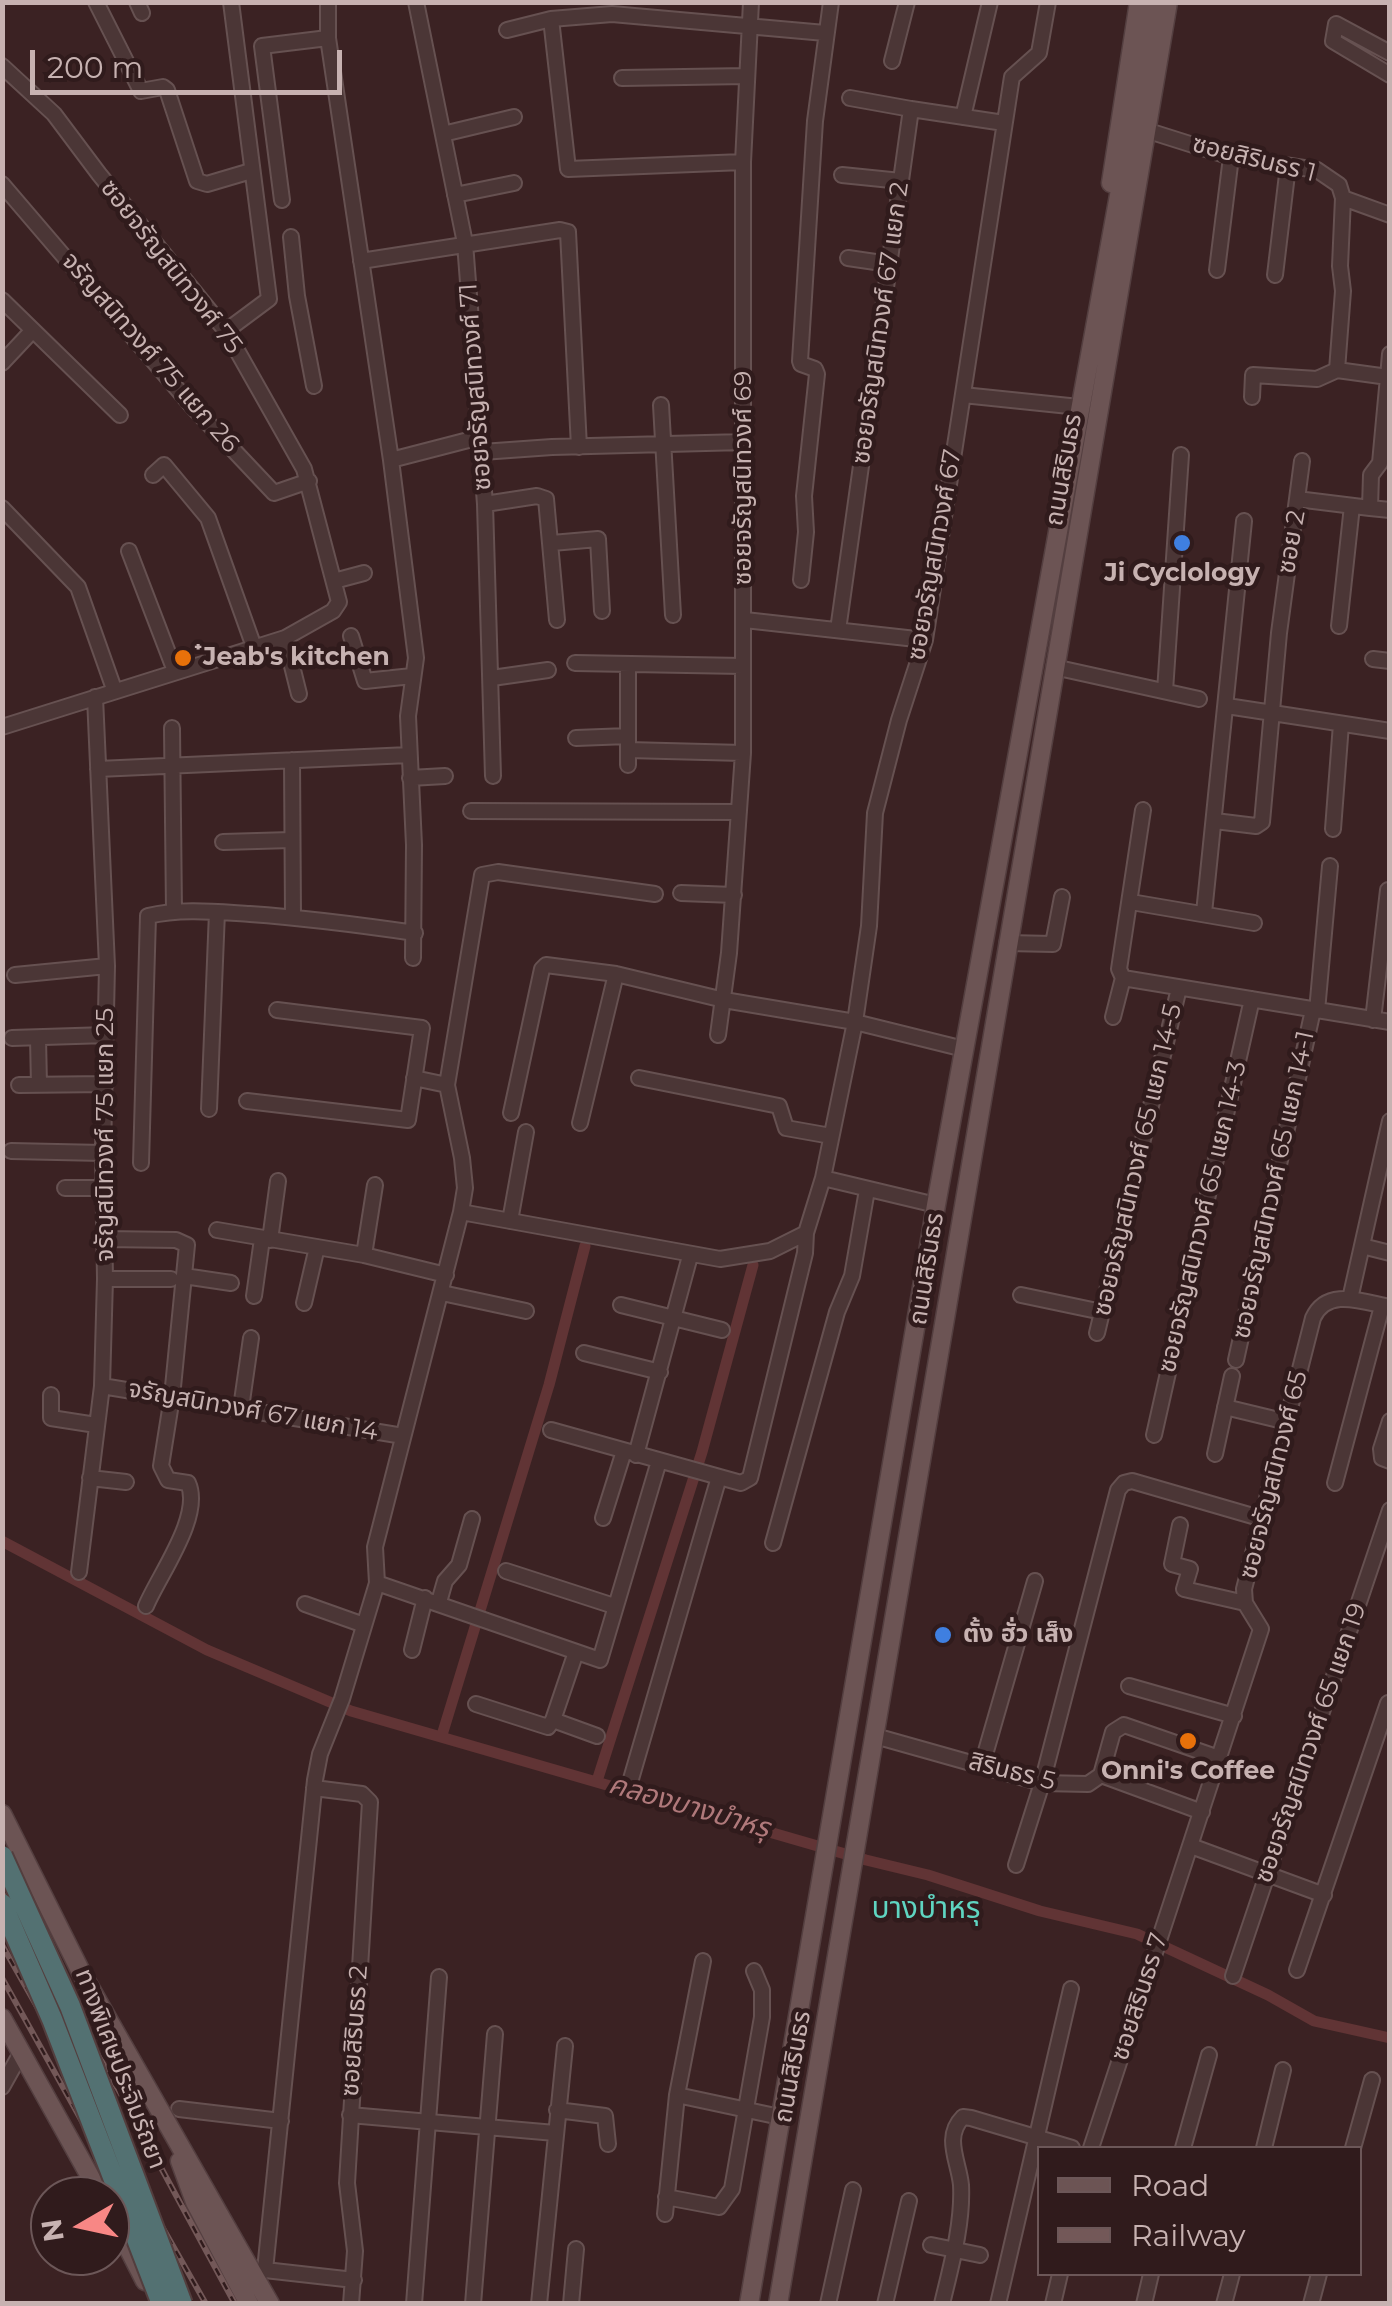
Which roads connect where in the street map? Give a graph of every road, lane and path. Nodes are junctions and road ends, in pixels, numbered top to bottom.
1 (96, 2) edge
2 (231, 2) edge
3 (328, 2) edge
4 (416, 2) edge
5 (751, 2) edge
6 (830, 2) edge
7 (906, 2) edge
8 (990, 2) edge
9 (1048, 2) edge
10 (1139, 2) edge
11 (1154, 2) edge
12 (1168, 2) edge
13 (1177, 2) edge
14 (551, 20) junction
15 (750, 26) junction
16 (507, 30) dead end
17 (825, 33) junction
18 (328, 38) junction
19 (236, 46) junction
20 (262, 46) junction
21 (1390, 53) edge
22 (892, 61) dead end
23 (2, 66) edge
24 (1390, 75) edge
25 (747, 76) junction
26 (622, 78) dead end
27 (850, 98) dead end
28 (1143, 108) junction
29 (911, 109) junction
30 (514, 117) dead end
31 (963, 117) junction
32 (1004, 122) junction
33 (1155, 133) junction
34 (442, 134) junction
35 (1231, 157) junction
36 (743, 162) junction
37 (1288, 166) junction
38 (250, 172) junction
39 (842, 174) dead end
40 (901, 180) junction
41 (514, 183) dead end
42 (2, 184) edge
43 (456, 195) junction
44 (1343, 198) junction
45 (282, 200) dead end
46 (1390, 215) edge
47 (290, 237) dead end
48 (1128, 242) junction
49 (465, 243) junction
50 (1107, 254) junction
51 (848, 258) dead end
52 (360, 260) junction
53 (889, 264) junction
54 (1217, 270) dead end
55 (1275, 274) dead end
56 (297, 296) junction
57 (270, 299) junction
58 (2, 300) edge
59 (33, 330) junction
60 (226, 331) junction
61 (1390, 354) edge
62 (2, 363) edge
63 (1337, 370) junction
64 (1388, 377) edge
65 (314, 386) dead end
66 (963, 395) junction
67 (1252, 398) dead end
68 (661, 405) dead end
69 (1079, 407) junction
70 (120, 414) dead end
71 (744, 442) junction
72 (481, 444) junction
73 (662, 445) junction
74 (578, 447) junction
75 (1180, 455) dead end
76 (392, 460) junction
77 (1302, 460) dead end
78 (152, 474) dead end
79 (309, 481) junction
80 (1297, 499) junction
81 (485, 504) junction
82 (1352, 506) junction
83 (2, 508) edge
84 (1370, 508) junction
85 (1390, 510) edge
86 (1244, 521) dead end
87 (552, 543) junction
88 (130, 551) dead end
89 (364, 573) dead end
90 (800, 580) dead end
91 (334, 581) junction
92 (602, 610) dead end
93 (673, 615) dead end
94 (558, 620) dead end
95 (745, 620) junction
96 (1339, 626) dead end
97 (838, 630) junction
98 (351, 636) dead end
99 (286, 638) junction
100 (925, 640) junction
101 (254, 648) junction
102 (1373, 658) dead end
103 (1390, 660) edge
104 (575, 663) dead end
105 (628, 665) junction
106 (743, 666) junction
107 (1054, 667) junction
108 (548, 670) dead end
109 (175, 671) junction
110 (412, 676) junction
111 (492, 678) junction
112 (114, 689) junction
113 (1165, 691) junction
114 (299, 694) dead end
115 (95, 696) junction
116 (1199, 699) dead end
117 (1227, 706) junction
118 (1271, 713) junction
119 (1341, 724) junction
120 (2, 727) edge
121 (172, 728) dead end
122 (1390, 731) edge
123 (576, 738) dead end
124 (628, 750) junction
125 (744, 753) junction
126 (409, 755) junction
127 (292, 760) junction
128 (172, 766) junction
129 (98, 769) junction
130 (445, 776) dead end
131 (492, 776) dead end
132 (410, 778) junction
133 (1143, 810) dead end
134 (471, 811) dead end
135 (739, 812) junction
136 (1214, 821) junction
137 (1333, 828) dead end
138 (291, 840) junction
139 (222, 842) dead end
140 (1330, 866) dead end
141 (1388, 890) edge
142 (681, 893) dead end
143 (656, 894) dead end
144 (734, 895) junction
145 (1062, 897) dead end
146 (1131, 902) junction
147 (174, 912) junction
148 (218, 912) junction
149 (1204, 913) junction
150 (292, 917) junction
151 (1254, 924) dead end
152 (415, 933) junction
153 (1008, 943) junction
154 (413, 958) dead end
155 (107, 966) junction
156 (616, 974) junction
157 (15, 975) dead end
158 (1123, 978) junction
159 (1180, 988) junction
160 (1252, 999) junction
161 (724, 1000) junction
162 (278, 1010) dead end
163 (1315, 1010) junction
164 (1113, 1018) dead end
165 (1373, 1020) junction
166 (855, 1022) junction
167 (1390, 1022) edge
168 (718, 1035) dead end
169 (107, 1036) junction
170 (12, 1038) dead end
171 (38, 1038) junction
172 (964, 1048) junction
173 (414, 1078) junction
174 (639, 1078) dead end
175 (106, 1084) junction
176 (19, 1085) dead end
177 (39, 1085) junction
178 (447, 1085) junction
179 (247, 1100) dead end
180 (209, 1109) dead end
181 (511, 1113) dead end
182 (1390, 1121) edge
183 (580, 1123) dead end
184 (526, 1132) dead end
185 (831, 1136) junction
186 (12, 1151) dead end
187 (103, 1153) junction
188 (141, 1163) dead end
189 (823, 1178) junction
190 (278, 1180) dead end
191 (374, 1185) dead end
192 (65, 1188) dead end
193 (104, 1188) junction
194 (867, 1190) junction
195 (936, 1205) junction
196 (461, 1212) junction
197 (510, 1221) junction
198 (217, 1230) dead end
199 (806, 1233) junction
200 (104, 1239) junction
201 (266, 1240) junction
202 (1362, 1246) junction
203 (317, 1247) junction
204 (1390, 1253) edge
205 (364, 1255) junction
206 (690, 1256) junction
207 (446, 1275) junction
208 (178, 1278) junction
209 (105, 1279) junction
210 (231, 1283) dead end
211 (442, 1293) junction
212 (1021, 1295) dead end
213 (254, 1296) dead end
214 (1350, 1299) junction
215 (304, 1303) dead end
216 (620, 1305) dead end
217 (1386, 1307) edge
218 (919, 1310) junction
219 (526, 1311) dead end
220 (1102, 1312) junction
221 (944, 1317) junction
222 (674, 1318) junction
223 (722, 1330) dead end
224 (915, 1331) junction
225 (1098, 1332) dead end
226 (252, 1338) dead end
227 (942, 1338) junction
228 (584, 1353) dead end
229 (1236, 1360) dead end
230 (660, 1372) junction
231 (1232, 1376) dead end
232 (102, 1386) junction
233 (51, 1395) dead end
234 (172, 1396) junction
235 (1226, 1407) junction
236 (241, 1408) junction
237 (1288, 1422) junction
238 (1390, 1422) edge
239 (96, 1425) junction
240 (551, 1430) dead end
241 (1154, 1435) dead end
242 (404, 1436) junction
243 (630, 1453) junction
244 (1214, 1454) dead end
245 (659, 1460) junction
246 (1390, 1461) edge
247 (719, 1477) junction
248 (90, 1478) junction
249 (126, 1482) dead end
250 (1335, 1483) dead end
251 (1390, 1510) edge
252 (603, 1518) dead end
253 (472, 1519) dead end
254 (1262, 1519) junction
255 (1180, 1525) dead end
256 (772, 1544) dead end
257 (506, 1571) dead end
258 (79, 1572) dead end
259 (377, 1582) junction
260 (1035, 1582) dead end
261 (432, 1600) junction
262 (1244, 1603) junction
263 (304, 1604) dead end
264 (146, 1606) dead end
265 (614, 1606) junction
266 (364, 1624) junction
267 (412, 1650) dead end
268 (576, 1652) junction
269 (1129, 1686) dead end
270 (1388, 1703) edge
271 (476, 1704) dead end
272 (1234, 1716) junction
273 (554, 1720) junction
274 (597, 1736) dead end
275 (875, 1736) junction
276 (1219, 1758) junction
277 (982, 1766) junction
278 (1101, 1775) junction
279 (632, 1778) dead end
280 (1042, 1783) junction
281 (314, 1788) junction
282 (1202, 1812) junction
283 (2, 1814) edge
284 (2, 1840) edge
285 (1191, 1846) junction
286 (2, 1856) edge
287 (1016, 1865) dead end
288 (1267, 1875) junction
289 (1324, 1894) junction
290 (2, 1904) edge
291 (52, 1916) junction
292 (703, 1961) dead end
293 (1297, 1970) dead end
294 (754, 1971) dead end
295 (439, 1976) dead end
296 (1234, 1976) dead end
297 (1071, 1989) dead end
298 (2, 2018) edge
299 (494, 2034) dead end
300 (565, 2046) dead end
301 (21, 2053) junction
302 (1209, 2055) dead end
303 (1284, 2070) dead end
304 (1372, 2080) dead end
305 (2, 2087) edge
306 (677, 2095) junction
307 (179, 2109) dead end
308 (557, 2110) junction
309 (745, 2110) junction
310 (350, 2115) junction
311 (780, 2116) junction
312 (280, 2121) junction
313 (429, 2121) junction
314 (488, 2126) junction
315 (169, 2127) junction
316 (554, 2133) junction
317 (1038, 2138) junction
318 (608, 2144) dead end
319 (1065, 2146) edge
320 (1092, 2146) edge
321 (1184, 2146) edge
322 (1265, 2146) edge
323 (1354, 2146) edge
324 (90, 2176) edge
325 (853, 2190) dead end
326 (666, 2197) junction
327 (910, 2202) dead end
328 (665, 2214) dead end
329 (931, 2245) dead end
330 (576, 2249) dead end
331 (130, 2250) edge
332 (954, 2250) junction
333 (980, 2256) dead end
334 (260, 2273) junction
335 (1060, 2276) edge
336 (1151, 2276) edge
337 (1231, 2276) edge
338 (1319, 2276) edge
339 (354, 2280) junction
340 (159, 2304) edge
341 (182, 2304) edge
342 (250, 2304) edge
343 (270, 2304) edge
344 (351, 2304) edge
345 (414, 2304) edge
346 (473, 2304) edge
347 (539, 2304) edge
348 (571, 2304) edge
349 (749, 2304) edge
350 (778, 2304) edge
351 (828, 2304) edge
352 (885, 2304) edge
353 (942, 2304) edge
354 (998, 2304) edge
355 (1053, 2304) edge
356 (1144, 2304) edge
357 (1224, 2304) edge
358 (1312, 2304) edge

1 - 38 street
2 - 19 street
3 - 18 street
4 - 34 street, ซอยจรัญสนิทวงศ์ 71
5 - 15 street, ซอยจรัญสนิทวงศ์ 69
6 - 17 street
7 - 22 street
8 - 31 street
9 - 32 street, ซอยจรัญสนิทวงศ์ 67
10 - 50 main road, ถนนสิรินธร
11 - 28 main road, ถนนสิรินธร
12 - 28 main road, ถนนสิรินธร
13 - 33 main road, ถนนสิรินธร
14 - 15 street
14 - 16 street
14 - 36 street
15 - 17 street
15 - 25 street, ซอยจรัญสนิทวงศ์ 69
17 - 90 street
18 - 20 street
18 - 52 street
19 - 20 street
19 - 38 street
20 - 45 street
21 - 24 street
23 - 60 street, ซอยจรัญสนิทวงศ์ 75
25 - 26 street
25 - 36 street, ซอยจรัญสนิทวงศ์ 69
27 - 29 street
28 - 48 main road, ถนนสิรินธร
28 - 50 main road, ถนนสิรินธร
29 - 31 street
29 - 40 street, ซอยจรัญสนิทวงศ์ 67 แยก 2
30 - 34 street
31 - 32 street
32 - 66 street, ซอยจรัญสนิทวงศ์ 67
33 - 35 street, ซอยสิรินธร 1
33 - 48 main road, ถนนสิรินธร
34 - 43 street, ซอยจรัญสนิทวงศ์ 71
35 - 37 street, ซอยสิรินธร 1
35 - 54 street
36 - 71 street, ซอยจรัญสนิทวงศ์ 69
37 - 44 street, ซอยสิรินธร 1
37 - 55 street
38 - 57 street
39 - 40 street
40 - 53 street, ซอยจรัญสนิทวงศ์ 67 แยก 2
41 - 43 street
42 - 79 street, จรัญสนิทวงศ์ 75 แยก 26
43 - 49 street, ซอยจรัญสนิทวงศ์ 71
44 - 46 street, ซอยสิรินธร 1
44 - 63 street
47 - 56 street
48 - 107 main road, ถนนสิรินธร
49 - 52 street
49 - 72 street, ซอยจรัญสนิทวงศ์ 71
49 - 74 street
50 - 69 main road, ถนนสิรินธร
51 - 53 street
52 - 76 street
53 - 97 street, ซอยจรัญสนิทวงศ์ 67 แยก 2
56 - 57 street
56 - 65 street
57 - 60 street
58 - 59 street
59 - 62 street
59 - 70 street
60 - 79 street, ซอยจรัญสนิทวงศ์ 75
61 - 64 street
63 - 64 street
63 - 67 street
64 - 84 street
66 - 69 street
66 - 100 street, ซอยจรัญสนิทวงศ์ 67
68 - 73 street
69 - 172 main road, ถนนสิรินธร
71 - 73 street
71 - 95 street, ซอยจรัญสนิทวงศ์ 69
72 - 74 street
72 - 76 street
72 - 81 street, ซอยจรัญสนิทวงศ์ 71
73 - 74 street
73 - 93 street
75 - 113 street
76 - 110 street
77 - 80 street
78 - 101 street
79 - 91 street, ซอยจรัญสนิทวงศ์ 75
80 - 82 street, ซอย 2
80 - 118 street, ซอย 2
81 - 87 street
81 - 111 street, ซอยจรัญสนิทวงศ์ 71
82 - 84 street, ซอย 2
82 - 96 street
83 - 112 street
84 - 85 street, ซอย 2
86 - 117 street
87 - 92 street
87 - 94 street
88 - 109 street
89 - 91 street
91 - 99 street
95 - 97 street
95 - 106 street, ซอยจรัญสนิทวงศ์ 69
97 - 100 street
98 - 110 street
99 - 101 street
99 - 114 street
100 - 166 street, ซอยจรัญสนิทวงศ์ 67
101 - 109 street
102 - 103 street
104 - 105 street
105 - 106 street
105 - 124 street
106 - 125 street, ซอยจรัญสนิทวงศ์ 69
107 - 113 street
107 - 153 main road, ถนนสิรินธร
108 - 111 street
109 - 112 street
110 - 126 street
111 - 131 street, ซอยจรัญสนิทวงศ์ 71
112 - 115 street
113 - 116 street
115 - 120 street
115 - 129 street, จรัญสนิทวงศ์ 75 แยก 25
117 - 118 street
117 - 136 street
118 - 119 street
118 - 136 street, ซอย 2
119 - 122 street
119 - 137 street
121 - 128 street
123 - 124 street
124 - 125 street
125 - 135 street, ซอยจรัญสนิทวงศ์ 69
126 - 127 street
126 - 132 street
127 - 128 street
127 - 138 street
128 - 129 street
128 - 147 street
129 - 155 street, จรัญสนิทวงศ์ 75 แยก 25
130 - 132 street
132 - 152 street
133 - 146 street
134 - 135 street
135 - 144 street, ซอยจรัญสนิทวงศ์ 69
136 - 149 street
138 - 139 street
138 - 150 street
140 - 163 street, ซอยจรัญสนิทวงศ์ 65 แยก 14-1
141 - 165 street
142 - 144 street
143 - 178 street
144 - 161 street, ซอยจรัญสนิทวงศ์ 69
145 - 153 street
146 - 149 street
146 - 158 street
147 - 148 street
147 - 188 street
148 - 150 street
148 - 180 street
149 - 151 street
150 - 152 street
152 - 154 street
153 - 221 main road, ถนนสิรินธร
155 - 157 street
155 - 169 street, จรัญสนิทวงศ์ 75 แยก 25
156 - 161 street
156 - 181 street
156 - 183 street
158 - 159 street
158 - 164 street
159 - 160 street
159 - 220 street, ซอยจรัญสนิทวงศ์ 65 แยก 14-5
160 - 163 street
160 - 241 street, ซอยจรัญสนิทวงศ์ 65 แยก 14-3
161 - 166 street
161 - 168 street, ซอยจรัญสนิทวงศ์ 69
162 - 173 street
163 - 165 street
163 - 229 street, ซอยจรัญสนิทวงศ์ 65 แยก 14-1
165 - 167 street
166 - 172 street
166 - 185 street, ซอยจรัญสนิทวงศ์ 67
169 - 171 street
169 - 175 street, จรัญสนิทวงศ์ 75 แยก 25
170 - 171 street
171 - 177 street
172 - 195 main road, ถนนสิรินธร
173 - 178 street
173 - 179 street
174 - 185 street
175 - 177 street
175 - 187 street, จรัญสนิทวงศ์ 75 แยก 25
176 - 177 street
178 - 196 street
182 - 202 street
184 - 197 street
185 - 189 street, ซอยจรัญสนิทวงศ์ 67
186 - 187 street
187 - 193 street, จรัญสนิทวงศ์ 75 แยก 25
189 - 194 street
189 - 199 street, ซอยจรัญสนิทวงศ์ 67
190 - 201 street
191 - 205 street
192 - 193 street
193 - 200 street, จรัญสนิทวงศ์ 75 แยก 25
194 - 195 street
194 - 256 street
195 - 218 main road, ถนนสิรินธร
196 - 197 street
196 - 207 street
197 - 206 street
198 - 201 street
199 - 206 street
199 - 247 street, ซอยจรัญสนิทวงศ์ 67
200 - 208 street
200 - 209 street, จรัญสนิทวงศ์ 75 แยก 25
201 - 203 street
201 - 213 street
202 - 204 street
202 - 214 street
203 - 205 street
203 - 215 street
205 - 207 street
206 - 222 street
207 - 211 street
208 - 209 street
208 - 210 street
208 - 234 street
209 - 232 street, จรัญสนิทวงศ์ 75 แยก 25
211 - 219 street
211 - 242 street
212 - 220 street
214 - 217 street
214 - 237 street, ซอยจรัญสนิทวงศ์ 65
216 - 222 street
217 - 250 street
218 - 221 main road
218 - 224 main road, ถนนสิรินธร
220 - 225 street, ซอยจรัญสนิทวงศ์ 65 แยก 14-5
221 - 227 main road, ถนนสิรินธร
222 - 223 street
222 - 230 street
224 - 227 main road
224 - 311 main road, ถนนสิรินธร
226 - 236 street
227 - 275 main road, ถนนสิรินธร
228 - 230 street
230 - 243 street
231 - 235 street
232 - 234 street, จรัญสนิทวงศ์ 67 แยก 14
232 - 239 street, จรัญสนิทวงศ์ 75 แยก 25
233 - 239 street
234 - 236 street, จรัญสนิทวงศ์ 67 แยก 14
234 - 264 street
235 - 237 street
235 - 244 street
236 - 242 street, จรัญสนิทวงศ์ 67 แยก 14
237 - 254 street, ซอยจรัญสนิทวงศ์ 65
238 - 246 street
239 - 248 street, จรัญสนิทวงศ์ 75 แยก 25
240 - 243 street
242 - 259 street
243 - 245 street
243 - 252 street
245 - 247 street
245 - 265 street
247 - 279 street
248 - 249 street
248 - 258 street, จรัญสนิทวงศ์ 75 แยก 25
251 - 288 street, ซอยจรัญสนิทวงศ์ 65 แยก 19
253 - 261 street
254 - 262 street, ซอยจรัญสนิทวงศ์ 65
254 - 280 street
255 - 262 street
257 - 265 street
259 - 261 street
259 - 266 street
260 - 277 street
261 - 267 street
261 - 268 street
262 - 272 street, ซอยจรัญสนิทวงศ์ 65
263 - 266 street
265 - 268 street
266 - 281 street
268 - 273 street
269 - 272 street
270 - 289 street
271 - 273 street
272 - 276 street, ซอยจรัญสนิทวงศ์ 65
273 - 274 street
275 - 277 street, สิรินธร 5
275 - 350 main road, ถนนสิรินธร
276 - 278 street
276 - 282 street, ซอยจรัญสนิทวงศ์ 65
277 - 280 street, สิรินธร 5
278 - 280 street, สิรินธร 5
278 - 282 street
280 - 287 street
281 - 310 street, ซอยสิรินธร 2
281 - 312 street
282 - 285 street, ซอยจรัญสนิทวงศ์ 65
283 - 291 main road
284 - 291 main road
285 - 288 street
285 - 320 street, ซอยสิรินธร 7
286 - 341 highway, ทางพิเศษประจิมรัถยา, bridge
288 - 289 street
288 - 296 street, ซอยจรัญสนิทวงศ์ 65 แยก 19
289 - 293 street
290 - 340 highway, ทางพิเศษประจิมรัถยา, bridge
291 - 315 main road
292 - 306 street
294 - 309 street
295 - 313 street
297 - 317 street
298 - 301 main road
299 - 314 street
300 - 308 street
301 - 305 street
301 - 324 main road
302 - 321 street
303 - 322 street
304 - 323 street
306 - 309 street
306 - 326 street
307 - 312 street
308 - 316 street
308 - 318 street
309 - 311 street
309 - 326 street
310 - 313 street, ซอยสิรินธร 2
310 - 339 street
311 - 349 main road, ถนนสิรินธร
312 - 334 street
313 - 314 street, ซอยสิรินธร 2
313 - 345 street
314 - 316 street, ซอยสิรินธร 2
314 - 346 street
315 - 334 main road
315 - 342 main road
316 - 347 street
317 - 319 street
317 - 332 street
317 - 354 street
325 - 351 street
326 - 328 street
327 - 352 street
329 - 332 street
330 - 348 street
331 - 340 main road
332 - 333 street
332 - 353 street
334 - 339 street
334 - 343 main road
335 - 355 street
336 - 356 street
337 - 357 street
338 - 358 street
339 - 344 street

